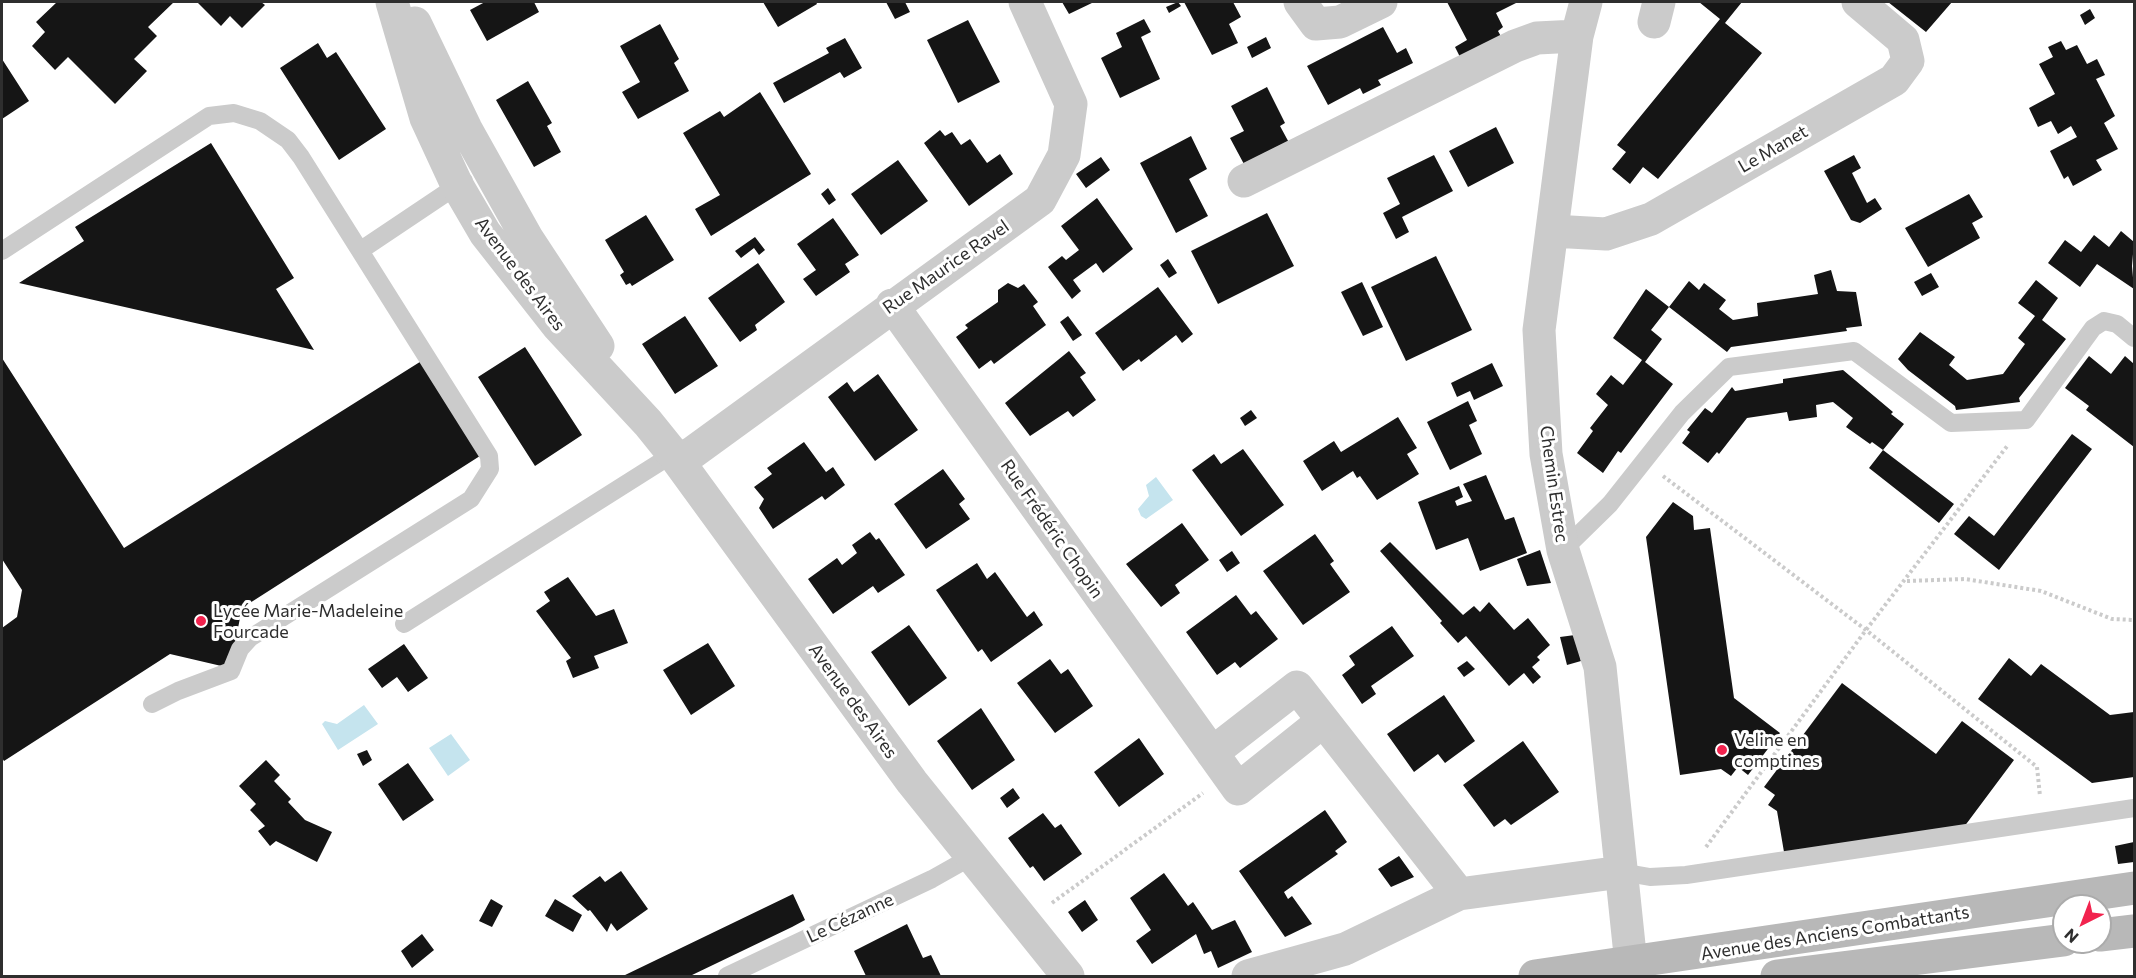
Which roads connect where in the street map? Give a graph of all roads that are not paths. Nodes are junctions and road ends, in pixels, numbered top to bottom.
1 (392, 2) edge
2 (404, 2) edge
3 (1025, 2) edge
4 (1300, 2) edge
5 (1381, 2) edge
6 (1586, 2) edge
7 (1858, 2) edge
8 (1577, 36) junction
9 (486, 165) junction
10 (1244, 181) dead end
11 (458, 185) junction
12 (1552, 231) junction
13 (361, 250) junction
14 (2, 251) edge
15 (892, 305) junction
16 (2134, 338) edge
17 (648, 423) junction
18 (676, 457) junction
19 (1563, 550) junction
20 (404, 624) dead end
21 (152, 704) dead end
22 (1323, 721) junction
23 (1220, 764) junction
24 (2134, 808) edge
25 (971, 857) junction
26 (1621, 872) junction
27 (1451, 884) junction
28 (2134, 888) edge
29 (2134, 931) edge
30 (2112, 934) edge
31 (2052, 942) edge
32 (1631, 964) junction
33 (1069, 975) edge
34 (727, 976) edge
35 (1248, 976) edge
36 (1535, 976) edge
37 (1777, 976) edge

1 - 11 street, Avenue des Aires
2 - 9 street, Avenue des Aires
3 - 15 street, Rue Maurice Ravel
4 - 5 street
6 - 8 street, Chemin Estrec
7 - 12 street, Le Manet
8 - 10 street
8 - 12 street, Chemin Estrec
9 - 11 lane
9 - 17 street, Avenue des Aires
11 - 13 lane
11 - 17 street, Avenue des Aires
12 - 19 street, Chemin Estrec
13 - 14 lane
13 - 21 lane
15 - 18 street, Rue Maurice Ravel
15 - 23 street, Rue Frédéric Chopin
16 - 19 lane
17 - 18 street, Avenue des Aires
18 - 20 lane
18 - 25 street, Avenue des Aires
19 - 26 street, Chemin Estrec
22 - 23 street
22 - 23 street
22 - 27 street
24 - 26 lane
25 - 33 street, Avenue des Aires
25 - 34 lane, Le Cézanne
26 - 27 street
26 - 32 street, Chemin Estrec
27 - 35 street
28 - 32 main road, Avenue des Anciens Combattants
29 - 30 main road
31 - 37 main road, Avenue des Anciens Combattants
32 - 36 main road, Avenue des Anciens Combattants

